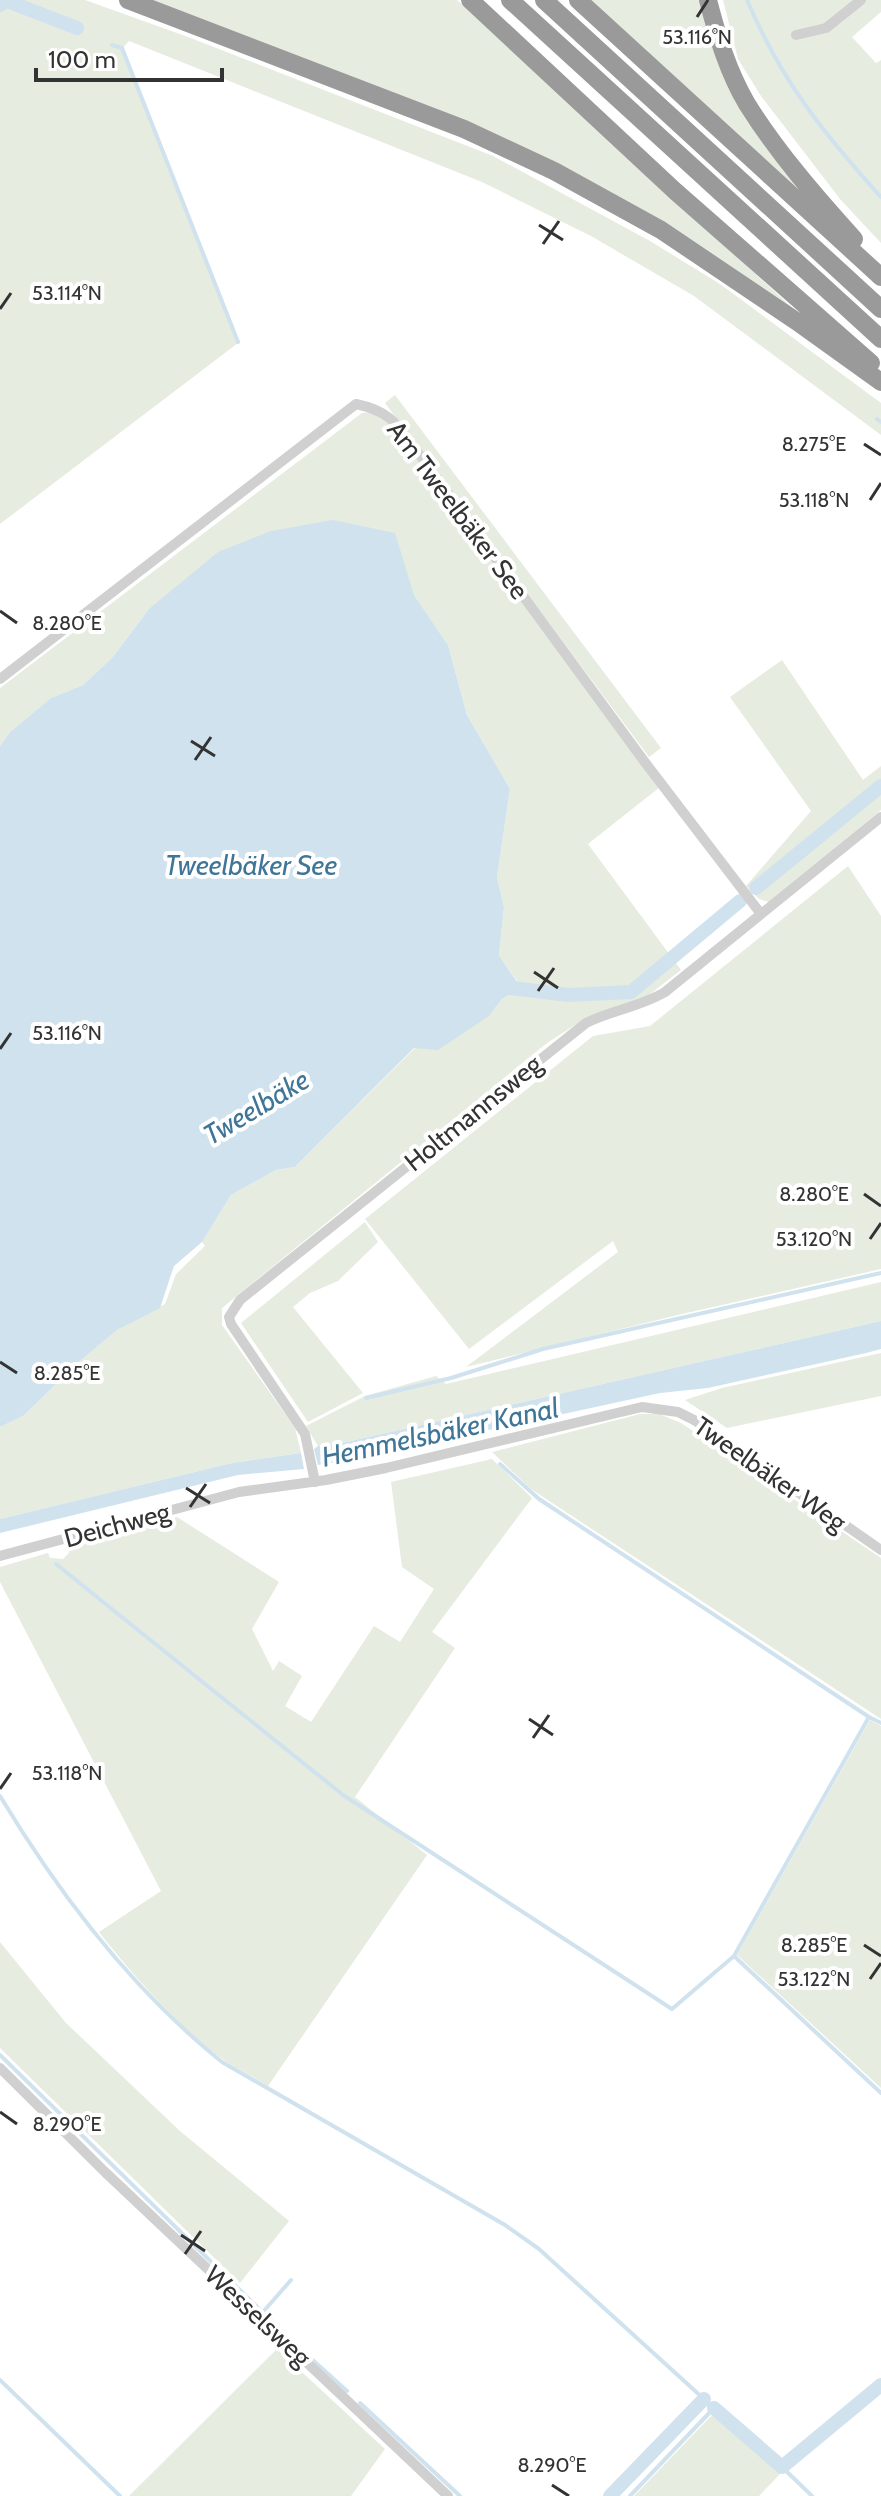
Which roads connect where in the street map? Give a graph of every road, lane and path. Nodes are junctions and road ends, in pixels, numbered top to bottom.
1 (128, 0) edge
2 (470, 0) edge
3 (510, 0) edge
4 (544, 0) edge
5 (578, 0) edge
6 (708, 0) edge
7 (861, 0) edge
8 (796, 35) dead end
9 (881, 267) edge
10 (881, 277) edge
11 (881, 309) edge
12 (881, 339) edge
13 (881, 372) edge
14 (881, 382) edge
15 (0, 679) edge
16 (881, 817) edge
17 (761, 914) junction
18 (656, 1407) joint
19 (315, 1482) junction
20 (881, 1550) edge
21 (0, 1556) edge
22 (0, 2068) edge
23 (448, 2496) edge

1 - 14 highway
2 - 13 highway
3 - 12 highway
4 - 11 highway
5 - 10 highway
6 - 9 highway
7 - 8 street
15 - 17 street, Am Tweelbäker See
16 - 17 street, Holtmannsweg
17 - 19 street, Holtmannsweg
18 - 19 street, Deichweg
18 - 20 street, Tweelbäker Weg
19 - 21 street, Deichweg
22 - 23 street, Wesselsweg

